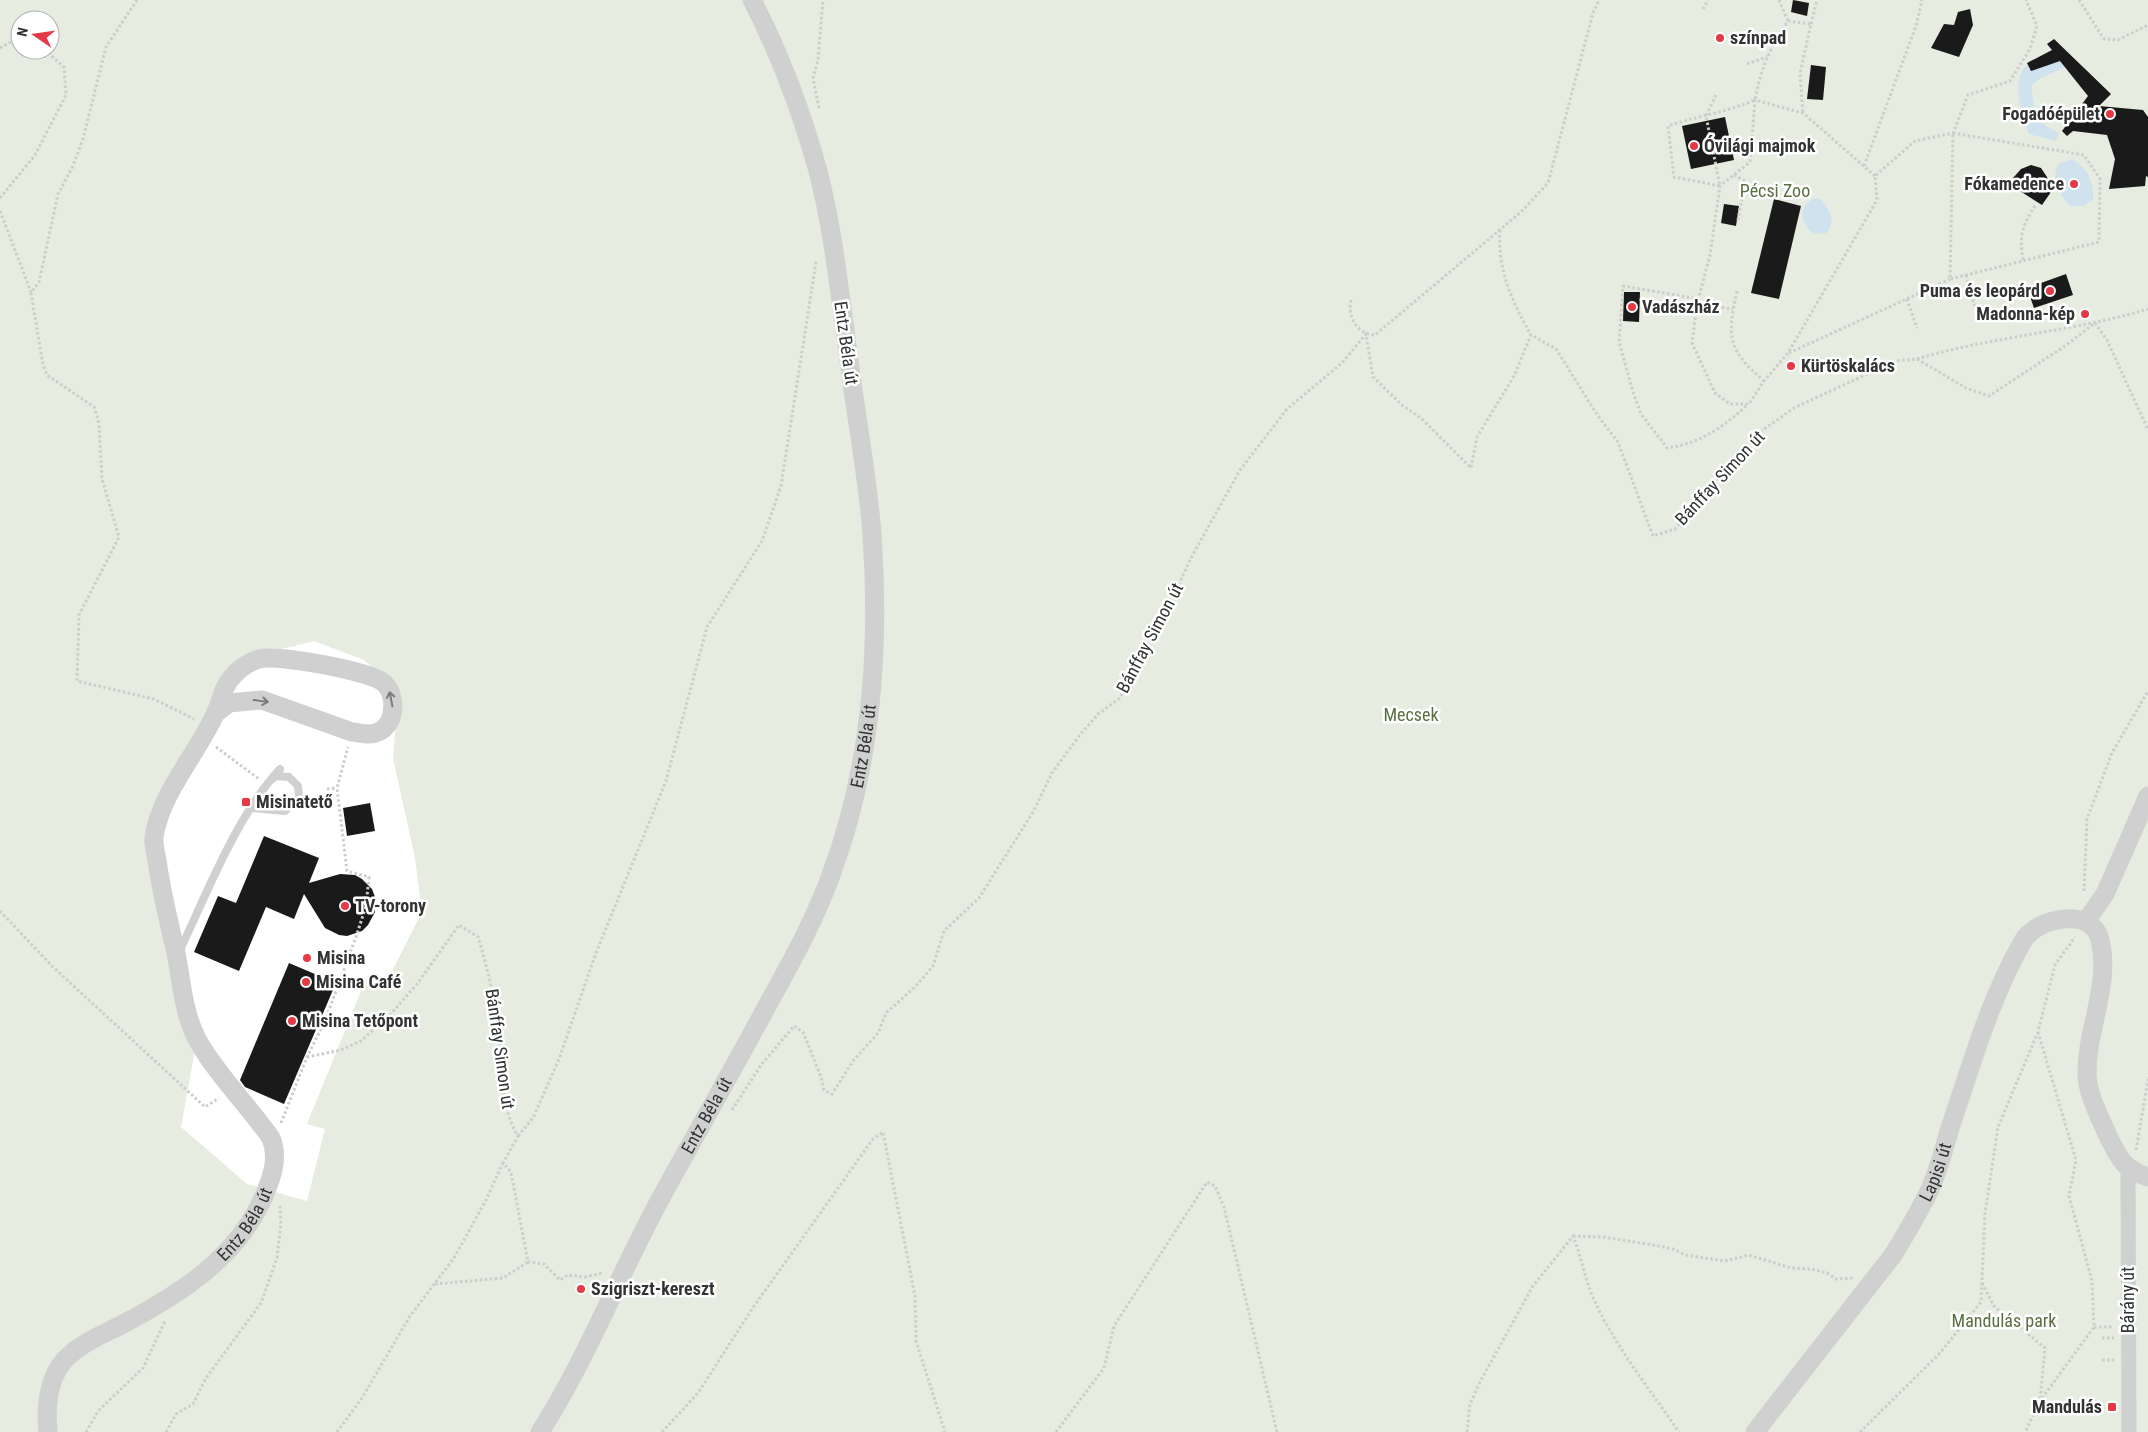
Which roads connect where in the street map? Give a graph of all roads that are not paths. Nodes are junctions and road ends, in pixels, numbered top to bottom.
1 (752, 0) edge
2 (212, 720) junction
3 (280, 769) dead end
4 (266, 784) junction
5 (2148, 796) edge
6 (252, 808) junction
7 (2086, 921) junction
8 (177, 956) junction
9 (2137, 1173) edge
10 (48, 1432) edge
11 (540, 1432) edge
12 (1755, 1432) edge
13 (2129, 1432) edge

1 - 11 street, Entz Béla út
2 -> 2 street
2 - 8 street
3 - 4 lane
4 - 6 lane
4 - 6 lane
5 - 7 street
6 - 8 lane
7 - 9 street
7 - 12 street, Lapisi út
8 - 10 street, Entz Béla út
9 - 13 street, Bárány út

